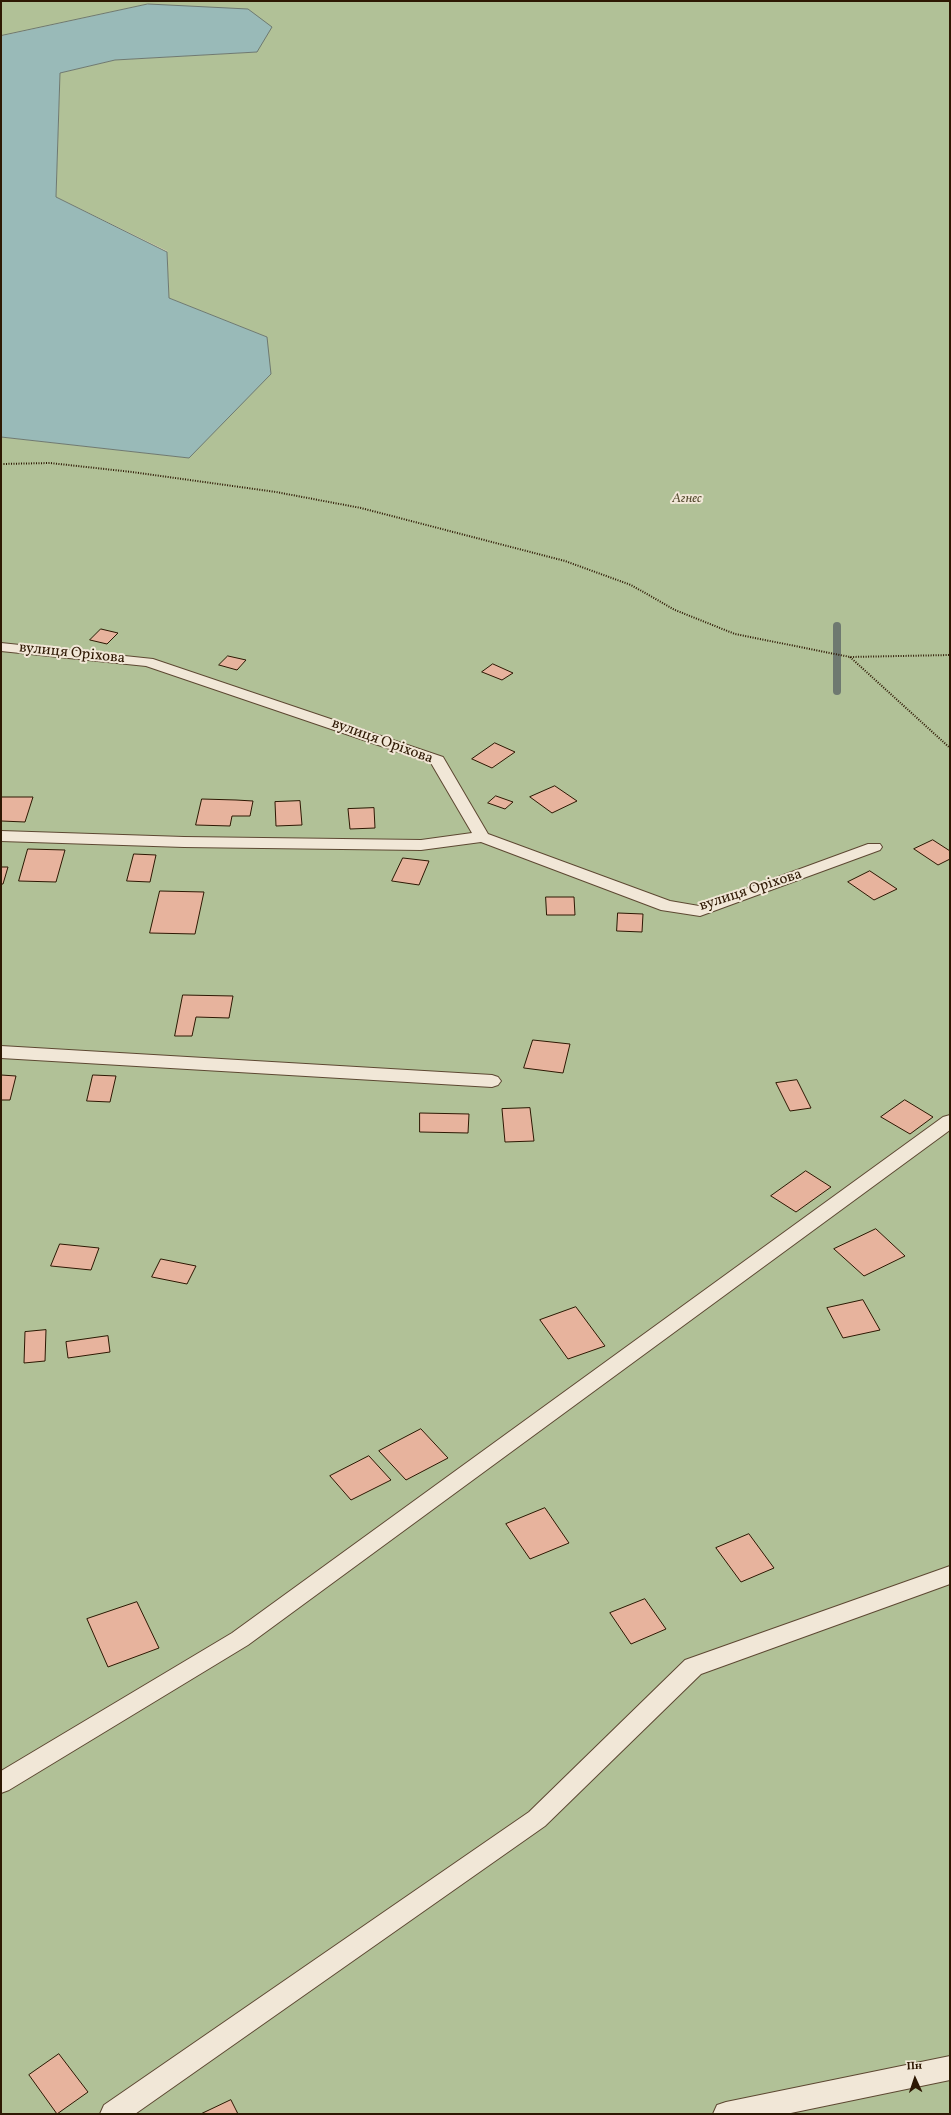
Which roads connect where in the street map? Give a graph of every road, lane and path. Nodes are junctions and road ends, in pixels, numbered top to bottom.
1 (1, 464) edge
2 (1, 647) edge
3 (950, 655) edge
4 (850, 656) junction
5 (950, 748) edge
6 (1, 836) edge
7 (482, 837) junction
8 (874, 848) dead end
9 (1, 1052) edge
10 (492, 1081) dead end
11 (950, 1121) edge
12 (950, 1575) edge
13 (1, 1783) edge
14 (950, 2068) edge
15 (113, 2114) edge
16 (726, 2114) edge

1 - 4 path
2 - 7 lane, вулиця Оріхова
3 - 4 path
4 - 5 path
6 - 7 lane
7 - 8 lane, вулиця Оріхова
9 - 10 lane
11 - 13 lane
12 - 15 lane
14 - 16 lane

